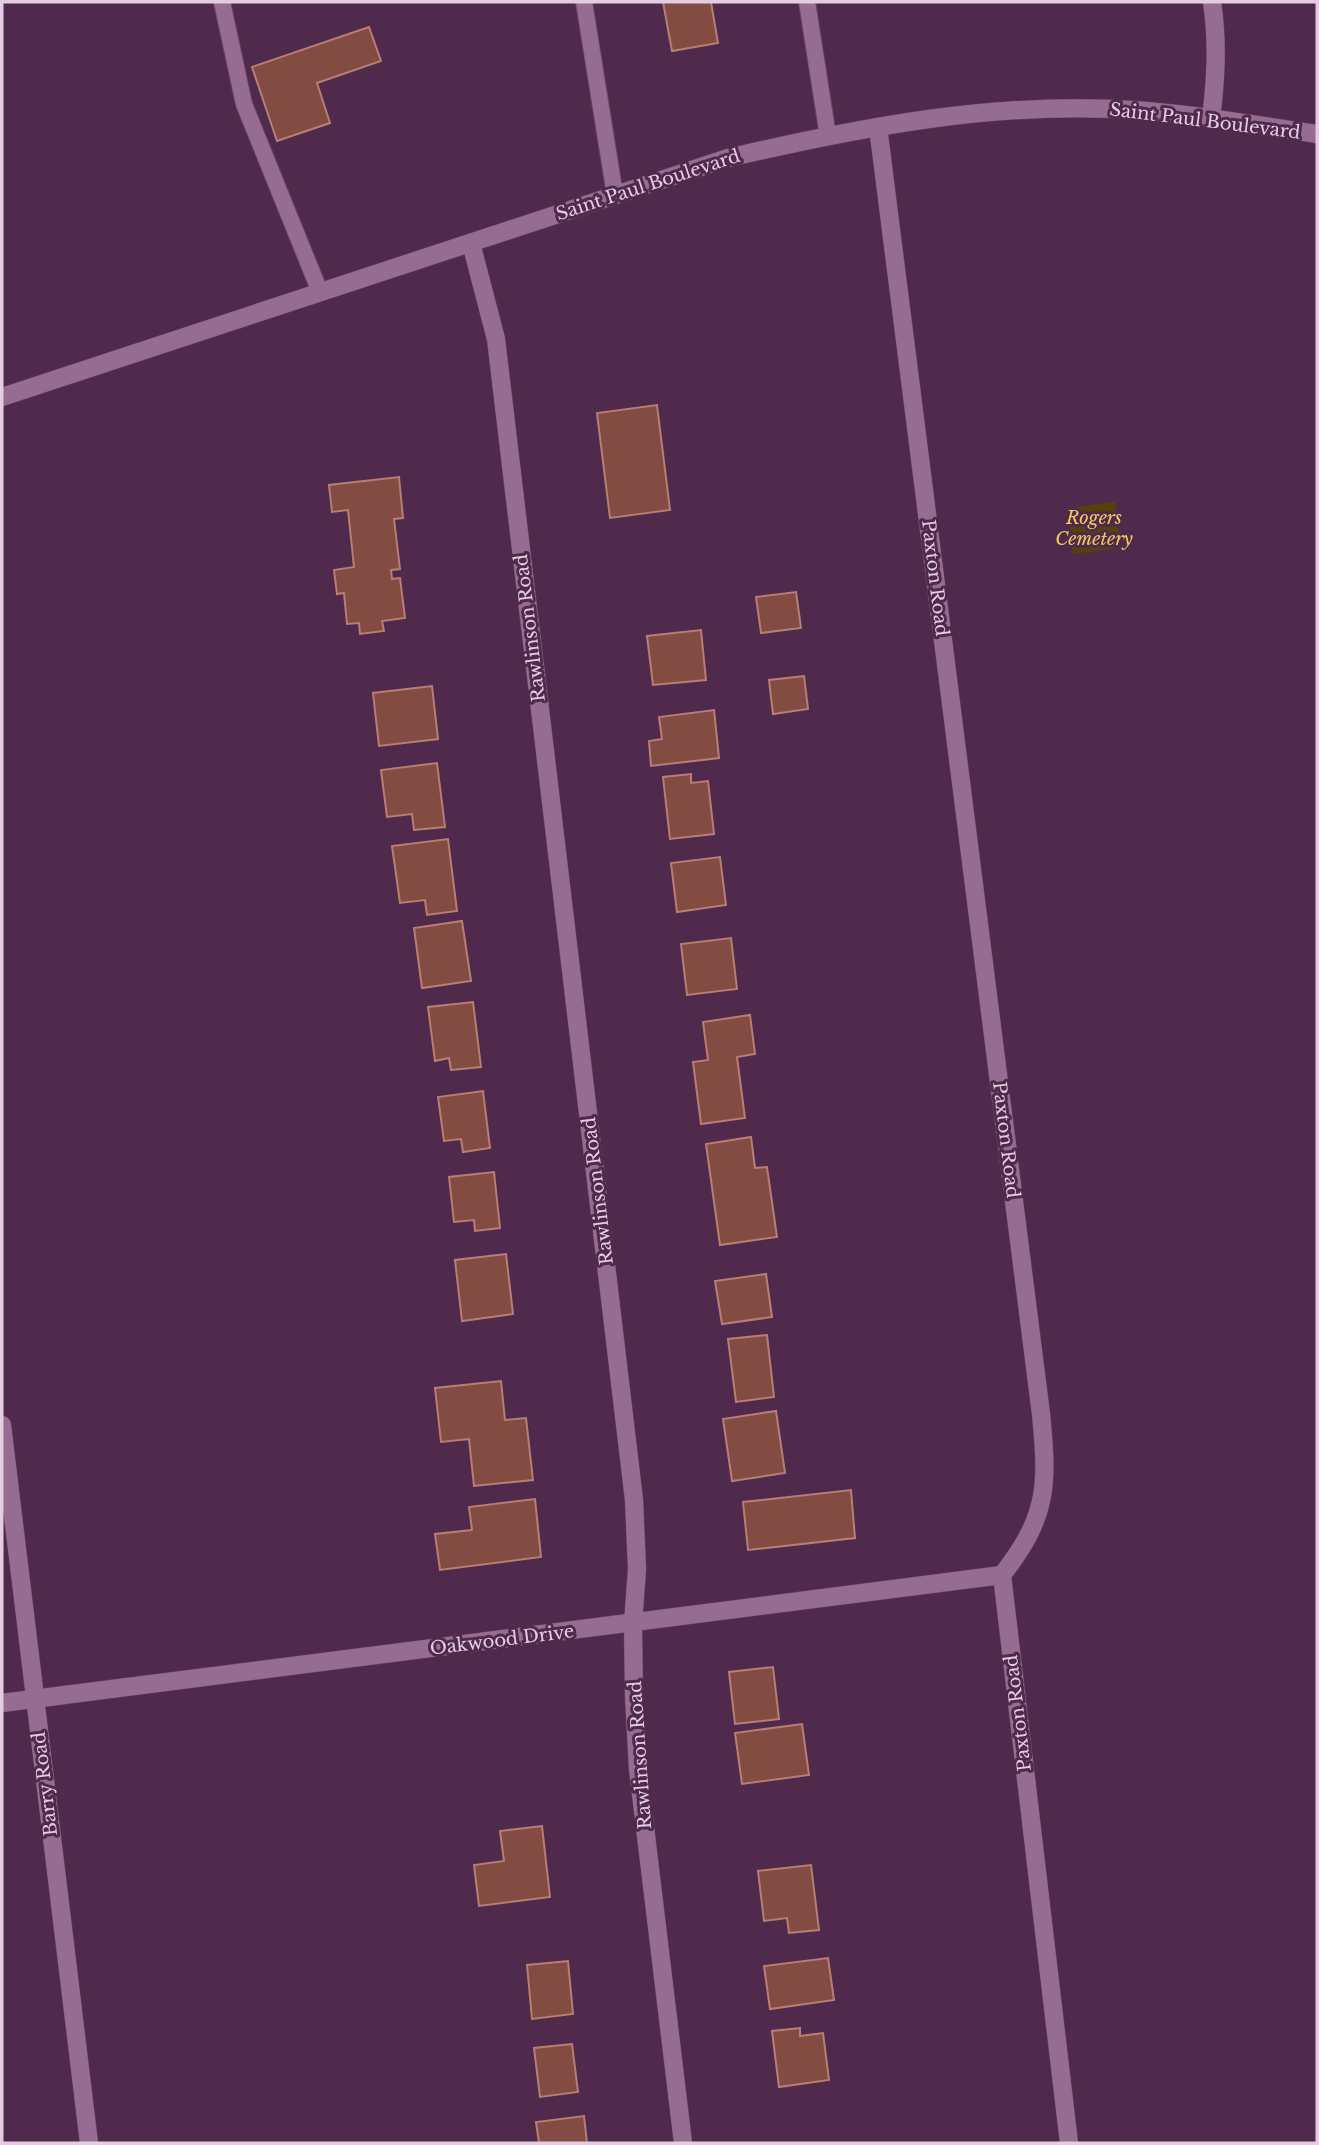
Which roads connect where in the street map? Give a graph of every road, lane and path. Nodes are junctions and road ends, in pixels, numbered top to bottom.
1 (222, 2) edge
2 (584, 2) edge
3 (807, 2) edge
4 (1212, 2) edge
5 (1211, 119) junction
6 (878, 127) junction
7 (1317, 134) edge
8 (828, 136) junction
9 (615, 195) junction
10 (471, 243) junction
11 (320, 292) junction
12 (2, 397) edge
13 (2, 1425) edge
14 (1002, 1575) junction
15 (634, 1624) junction
16 (35, 1700) junction
17 (2, 1703) edge
18 (89, 2143) edge
19 (683, 2143) edge
20 (1069, 2143) edge

1 - 11 lane
2 - 9 lane
3 - 8 lane
4 - 5 street
5 - 6 street, Saint Paul Boulevard
5 - 7 street, Saint Paul Boulevard
6 - 8 street, Saint Paul Boulevard
6 - 14 street, Paxton Road
8 - 9 street, Saint Paul Boulevard
9 - 10 street, Saint Paul Boulevard
10 - 11 street, Saint Paul Boulevard
10 - 15 street, Rawlinson Road
11 - 12 street, Saint Paul Boulevard
13 - 16 street, Barry Road
14 - 15 street, Oakwood Drive
14 - 20 street, Paxton Road
15 - 16 street, Oakwood Drive
15 - 19 street, Rawlinson Road
16 - 17 street, Oakwood Drive
16 - 18 street, Barry Road

